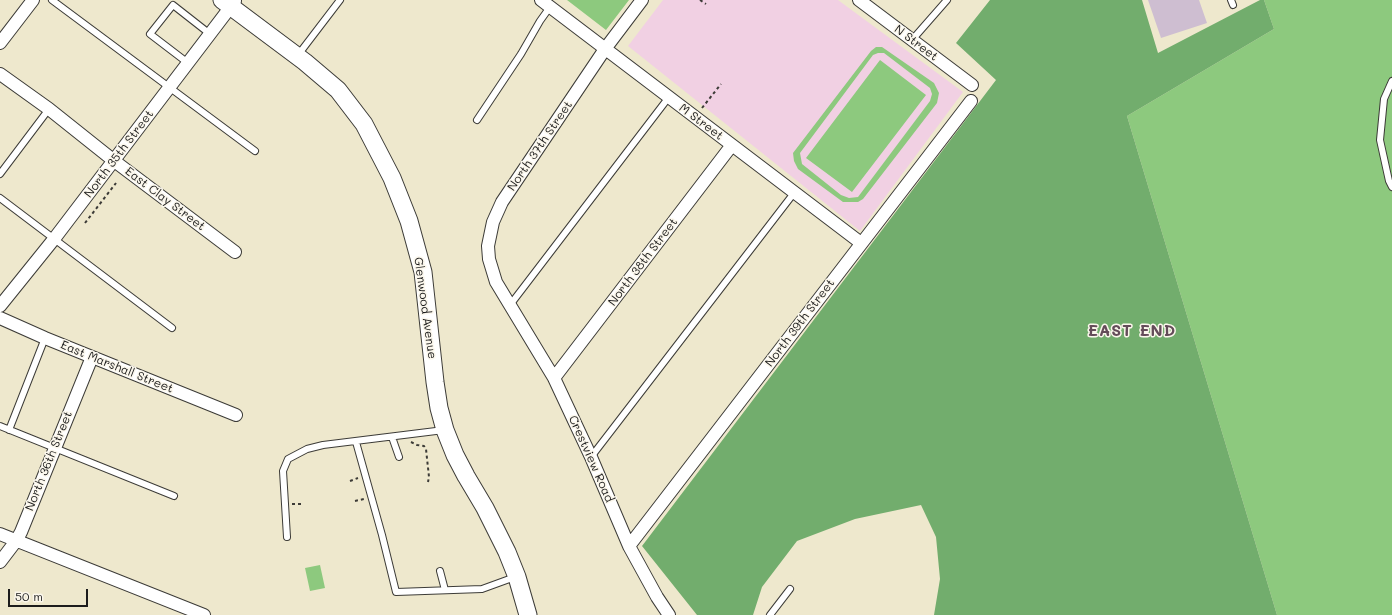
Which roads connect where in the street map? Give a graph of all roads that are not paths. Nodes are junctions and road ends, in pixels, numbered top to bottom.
1 (33, 0) edge
2 (52, 0) edge
3 (340, 0) edge
4 (642, 0) edge
5 (859, 0) edge
6 (947, 0) edge
7 (229, 2) edge
8 (546, 4) edge
9 (210, 34) junction
10 (912, 40) junction
11 (0, 43) edge
12 (605, 49) junction
13 (297, 56) junction
14 (188, 63) junction
15 (0, 74) edge
16 (1392, 81) edge
17 (972, 85) dead end
18 (170, 88) junction
19 (669, 97) junction
20 (971, 101) dead end
21 (49, 109) junction
22 (477, 120) dead end
23 (732, 145) junction
24 (255, 151) dead end
25 (113, 160) junction
26 (0, 174) edge
27 (1392, 187) edge
28 (794, 193) junction
29 (0, 198) edge
30 (54, 239) junction
31 (861, 244) junction
32 (235, 252) dead end
33 (510, 305) junction
34 (0, 306) edge
35 (0, 318) edge
36 (172, 328) dead end
37 (45, 338) junction
38 (92, 357) junction
39 (554, 378) junction
40 (236, 414) dead end
41 (0, 426) edge
42 (9, 430) junction
43 (445, 430) junction
44 (392, 437) junction
45 (356, 442) junction
46 (55, 448) junction
47 (399, 457) dead end
48 (591, 457) junction
49 (174, 496) dead end
50 (0, 534) edge
51 (287, 536) dead end
52 (16, 541) junction
53 (629, 546) junction
54 (0, 562) edge
55 (440, 571) dead end
56 (517, 577) junction
57 (790, 589) dead end
58 (445, 590) junction
59 (204, 615) edge
60 (528, 615) edge
61 (669, 615) edge
62 (770, 615) edge

1 - 11 street
2 - 18 lane
3 - 13 lane
4 - 12 street, North 37th Street
5 - 10 street, N Street
6 - 10 lane
7 - 9 street, North 35th Street
7 - 13 street, Glenwood Avenue
8 - 12 street, M Street
8 - 22 lane
9 - 14 street, North 35th Street
9 - 14 lane
10 - 17 street, N Street
12 - 19 street, M Street
12 - 33 street, North 37th Street
13 - 43 street, Glenwood Avenue
14 - 18 street, North 35th Street
15 - 21 street, East Clay Street
16 - 27 lane
18 - 24 lane
18 - 25 street, North 35th Street
19 - 23 street, M Street
19 - 33 lane
20 - 31 street, North 39th Street
21 - 25 street, East Clay Street
21 - 26 lane
23 - 28 street, M Street
23 - 39 street, North 38th Street
25 - 30 street, North 35th Street
25 - 32 street, East Clay Street
28 - 31 street, M Street
28 - 48 lane
29 - 30 lane
30 - 34 street, North 35th Street
30 - 36 lane
31 - 53 street, North 39th Street
33 - 39 street, Crestview Road
35 - 37 street, East Marshall Street
37 - 38 street, East Marshall Street
37 - 42 lane
38 - 40 street, East Marshall Street
38 - 46 street, North 36th Street
39 - 48 street, Crestview Road
41 - 42 lane
42 - 46 lane
43 - 44 lane
43 - 56 street, Glenwood Avenue
44 - 45 lane
44 - 47 lane
45 - 51 lane
45 - 58 lane
46 - 49 lane
46 - 52 street, North 36th Street
48 - 53 street, Crestview Road
50 - 52 street
52 - 54 street, North 36th Street
52 - 59 street
53 - 61 street, Crestview Road
55 - 58 lane
56 - 58 lane
56 - 60 street, Glenwood Avenue
57 - 62 lane

